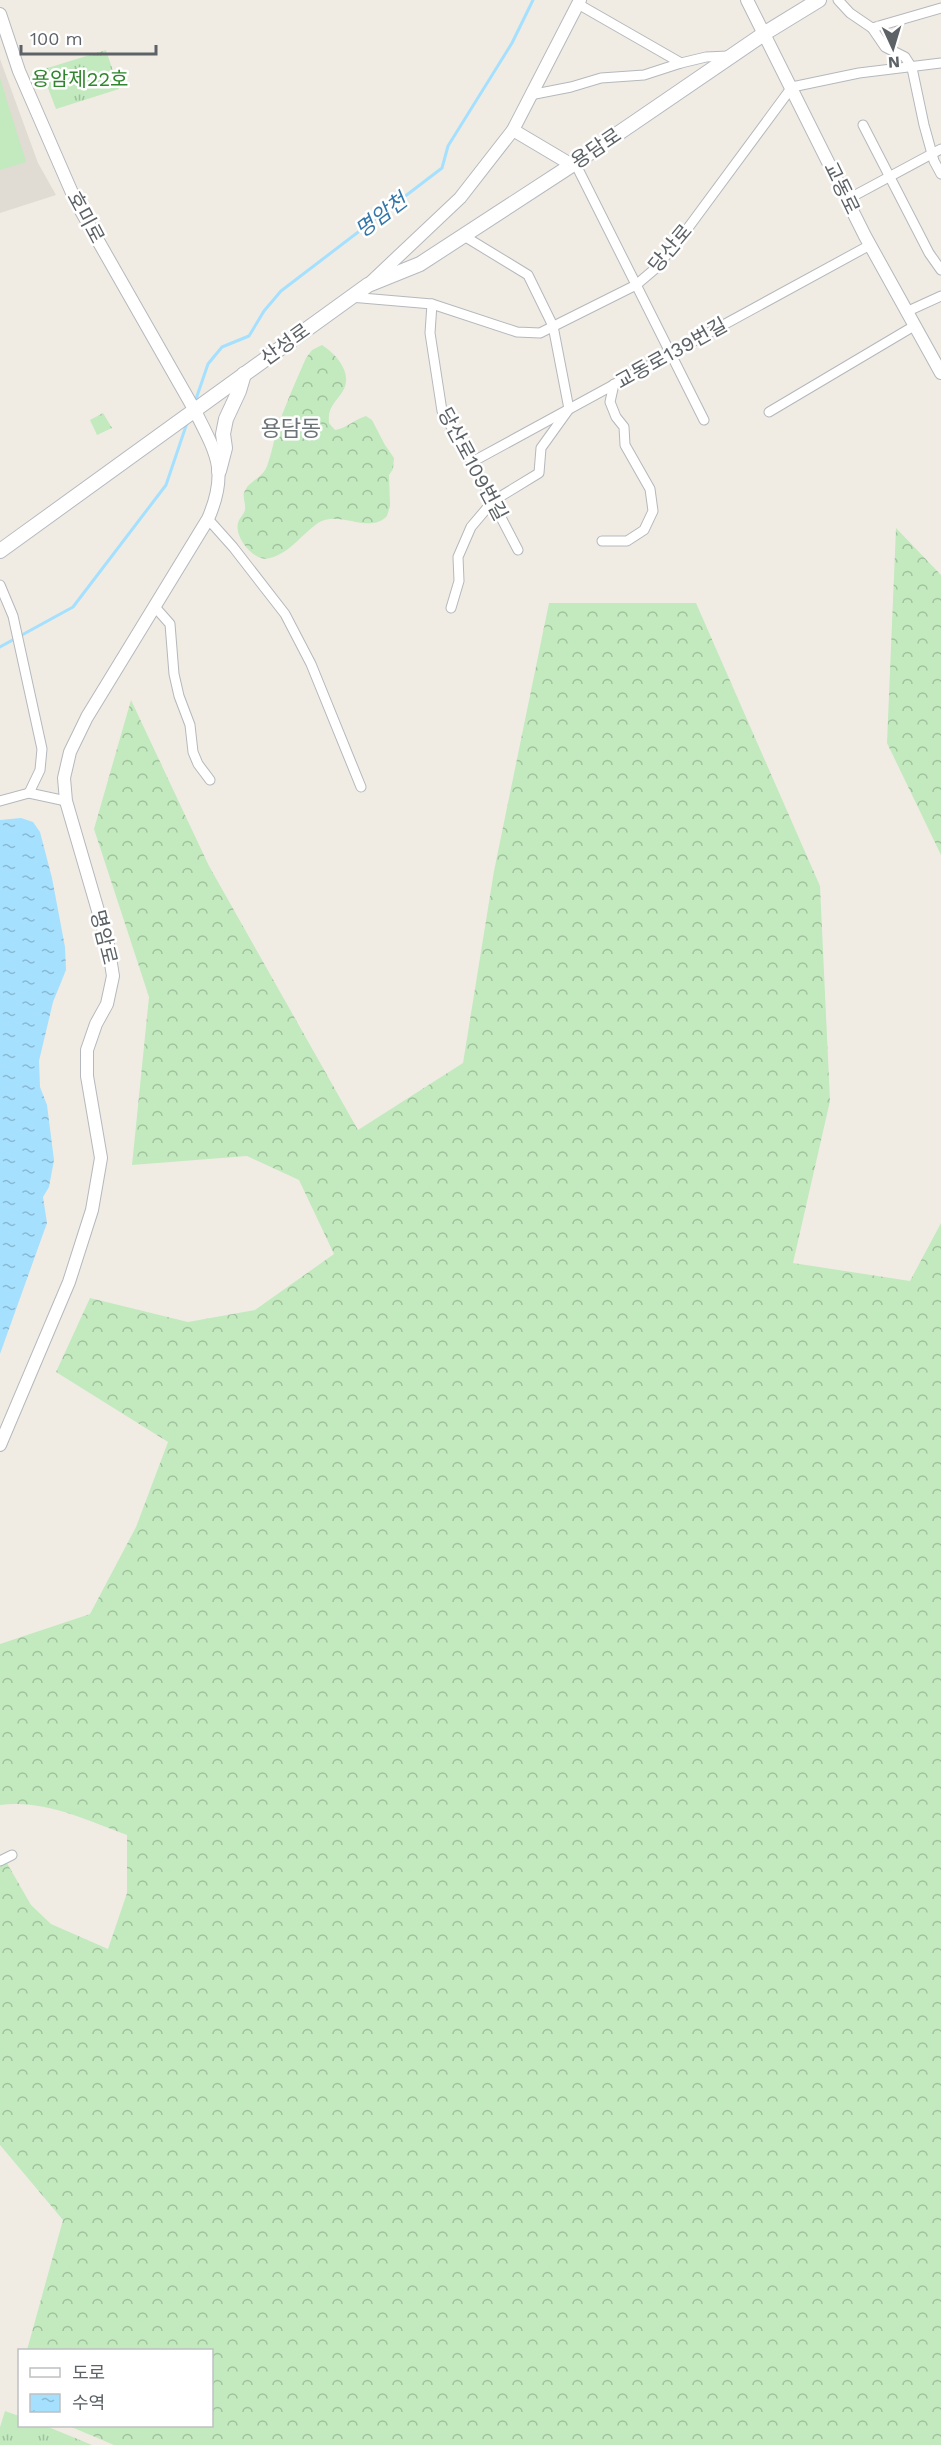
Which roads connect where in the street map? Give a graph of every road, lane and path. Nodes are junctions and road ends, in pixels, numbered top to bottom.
1 (747, 0) edge
2 (819, 0) edge
3 (838, 0) edge
4 (579, 2) edge
5 (941, 8) edge
6 (0, 14) edge
7 (872, 28) junction
8 (765, 33) junction
9 (731, 56) junction
10 (681, 63) junction
11 (941, 63) edge
12 (912, 68) junction
13 (792, 87) junction
14 (530, 95) junction
15 (863, 125) dead end
16 (513, 130) junction
17 (936, 152) edge
18 (573, 164) junction
19 (941, 174) edge
20 (890, 177) junction
21 (848, 200) junction
22 (464, 236) junction
23 (870, 244) junction
24 (941, 270) edge
25 (368, 285) junction
26 (636, 285) junction
27 (941, 296) edge
28 (350, 297) junction
29 (432, 304) junction
30 (906, 312) junction
31 (553, 326) junction
32 (914, 326) junction
33 (670, 352) junction
34 (941, 373) edge
35 (244, 374) junction
36 (614, 384) junction
37 (569, 408) junction
38 (194, 409) junction
39 (769, 412) dead end
40 (704, 420) dead end
41 (472, 462) junction
42 (219, 471) junction
43 (493, 501) junction
44 (208, 519) junction
45 (602, 541) dead end
46 (518, 550) dead end
47 (0, 551) edge
48 (0, 585) edge
49 (155, 607) junction
50 (452, 608) dead end
51 (210, 780) dead end
52 (361, 788) dead end
53 (29, 792) junction
54 (0, 801) edge
55 (66, 801) junction
56 (0, 1446) edge
57 (12, 1855) dead end
58 (0, 1861) edge

1 - 8 street, 교동로
2 - 8 main road, 용담로
3 - 7 street
4 - 10 street
4 - 14 street, 산성로
5 - 7 street
6 - 38 street, 호미로
7 - 12 street
8 - 9 main road, 용담로
8 - 13 street, 교동로
9 - 10 street
9 - 18 main road, 용담로
10 - 14 street
11 - 12 street
12 - 13 street
12 - 17 street
13 - 21 street, 교동로
13 - 26 street, 당산로
14 - 16 street, 산성로
15 - 20 street
16 - 18 street
16 - 25 street, 산성로
17 - 19 street
17 - 20 street
18 - 22 main road, 용담로
18 - 26 street
20 - 21 street
20 - 24 street
21 - 23 street, 교동로
22 - 25 main road, 용담로
22 - 31 street
23 - 30 street, 교동로
23 - 33 street, 교동로139번길
25 - 28 main road, 산성로
26 - 31 street, 당산로
26 - 33 street
27 - 30 street
28 - 29 street, 당산로
28 - 35 main road, 산성로
29 - 31 street, 당산로
29 - 41 street, 당산로109번길
30 - 32 street, 교동로
31 - 37 street
32 - 34 street, 교동로
32 - 39 street
33 - 36 street, 교동로139번길
33 - 40 street
35 - 38 main road, 산성로
35 - 42 main road
36 - 37 street, 교동로139번길
36 - 45 street
37 - 41 street, 교동로139번길
37 - 43 street
38 - 42 street, 명암로
38 - 47 main road, 산성로
41 - 43 street, 당산로109번길
42 - 44 street, 명암로
43 - 46 street, 당산로109번길
43 - 50 street
44 - 49 street, 명암로
44 - 52 street
48 - 53 street
49 - 51 street
49 - 55 street, 명암로
53 - 54 street
53 - 55 street
55 - 56 street, 명암로
57 - 58 street

